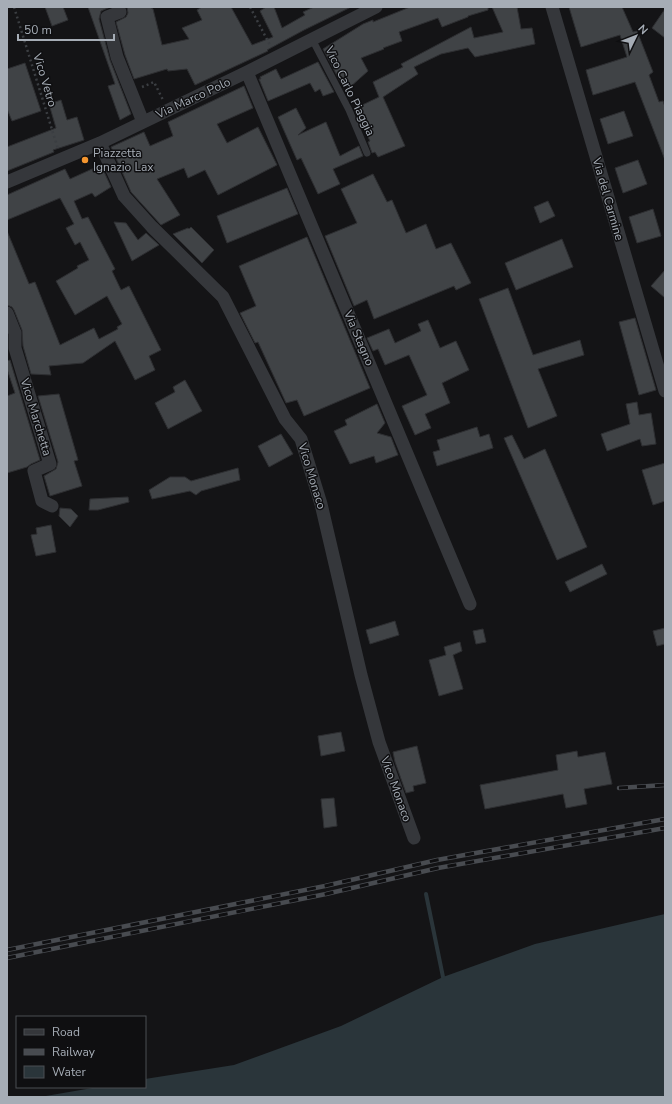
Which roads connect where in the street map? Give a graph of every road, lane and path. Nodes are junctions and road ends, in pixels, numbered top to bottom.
1 (14, 7) edge
2 (118, 7) edge
3 (250, 7) edge
4 (376, 7) edge
5 (552, 7) edge
6 (312, 39) junction
7 (278, 57) junction
8 (247, 72) junction
9 (131, 91) junction
10 (163, 99) dead end
11 (144, 122) junction
12 (100, 143) junction
13 (367, 153) dead end
14 (61, 159) junction
15 (7, 182) edge
16 (7, 313) edge
17 (665, 391) edge
18 (52, 506) dead end
19 (470, 604) dead end
20 (414, 838) dead end

1 - 14 path, Vico Vetro
2 - 9 street
3 - 7 path
4 - 6 street, Via Marco Polo
5 - 17 street, Via del Carmine
6 - 7 street, Via Marco Polo
6 - 13 lane, Vico Carlo Piaggia
7 - 8 street, Via Marco Polo
8 - 11 street, Via Marco Polo
8 - 19 street, Via Stagno
9 - 10 path
9 - 11 street
11 - 12 street, Via Marco Polo
12 - 14 street, Via Marco Polo
12 - 20 street, Vico Monaco
14 - 15 street, Via Marco Polo
16 - 18 street, Vico Marchetta

